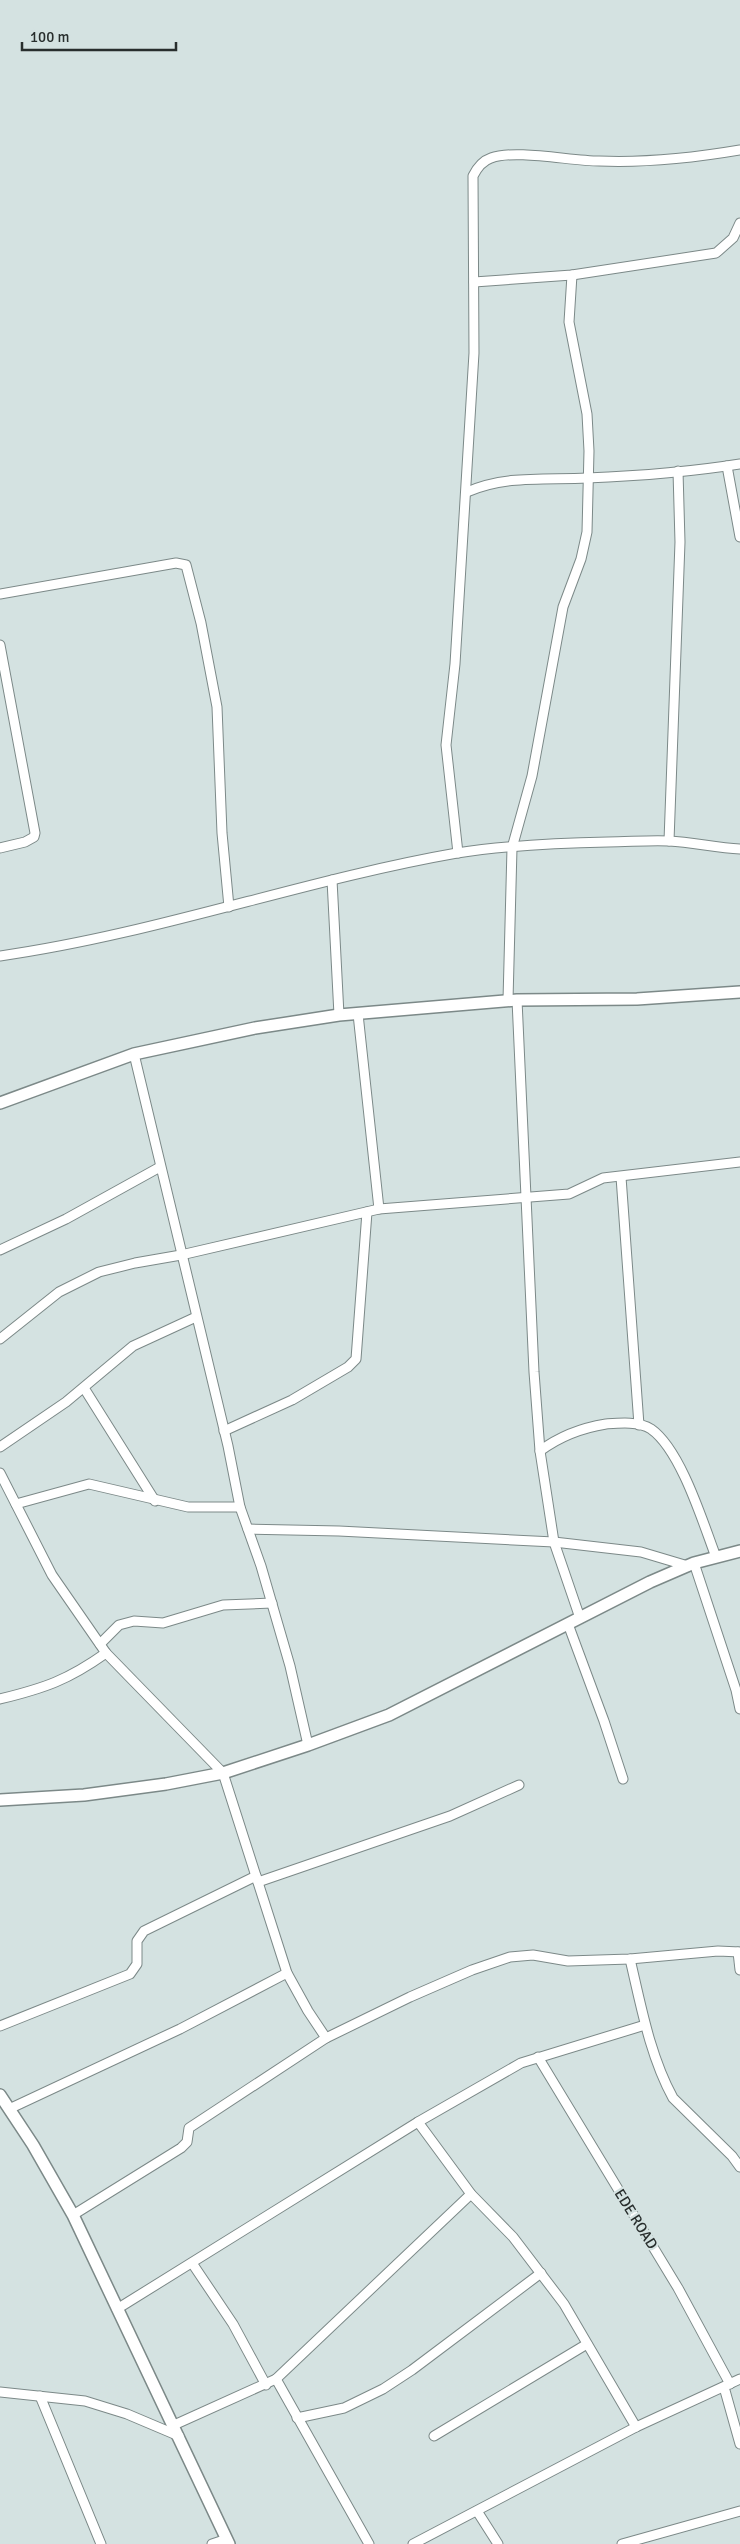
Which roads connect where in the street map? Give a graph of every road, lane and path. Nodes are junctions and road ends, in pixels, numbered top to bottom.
1 (740, 150) edge
2 (740, 223) edge
3 (572, 275) junction
4 (474, 282) junction
5 (740, 464) edge
6 (727, 466) junction
7 (678, 471) junction
8 (589, 478) junction
9 (467, 492) junction
10 (740, 537) edge
11 (0, 594) edge
12 (0, 645) edge
13 (669, 841) junction
14 (0, 848) edge
15 (512, 848) junction
16 (740, 849) edge
17 (458, 853) junction
18 (332, 880) junction
19 (229, 907) junction
20 (0, 956) edge
21 (740, 992) edge
22 (513, 1000) junction
23 (358, 1014) junction
24 (339, 1015) junction
25 (134, 1054) junction
26 (0, 1103) edge
27 (740, 1162) edge
28 (160, 1167) junction
29 (621, 1177) junction
30 (527, 1198) junction
31 (379, 1209) junction
32 (366, 1212) junction
33 (0, 1250) edge
34 (181, 1255) junction
35 (196, 1317) junction
36 (0, 1339) edge
37 (84, 1388) junction
38 (639, 1425) junction
39 (224, 1431) junction
40 (0, 1447) edge
41 (540, 1451) junction
42 (0, 1473) edge
43 (155, 1501) junction
44 (16, 1504) junction
45 (240, 1507) junction
46 (248, 1529) junction
47 (554, 1542) junction
48 (740, 1551) edge
49 (720, 1556) junction
50 (740, 1558) edge
51 (691, 1565) junction
52 (272, 1603) junction
53 (580, 1618) junction
54 (568, 1624) junction
55 (100, 1644) junction
56 (106, 1653) junction
57 (0, 1699) edge
58 (740, 1709) edge
59 (308, 1745) junction
60 (223, 1773) junction
61 (623, 1779) dead end
62 (519, 1785) dead end
63 (0, 1800) edge
64 (257, 1879) junction
65 (739, 1952) edge
66 (630, 1959) junction
67 (740, 1970) edge
68 (287, 1973) junction
69 (645, 2025) junction
70 (0, 2026) edge
71 (326, 2038) junction
72 (538, 2057) junction
73 (0, 2095) edge
74 (9, 2109) junction
75 (418, 2122) junction
76 (740, 2167) edge
77 (471, 2194) junction
78 (73, 2215) junction
79 (192, 2263) junction
80 (540, 2273) junction
81 (117, 2309) junction
82 (587, 2344) junction
83 (276, 2379) junction
84 (740, 2379) edge
85 (266, 2385) junction
86 (727, 2385) junction
87 (0, 2392) edge
88 (40, 2396) junction
89 (297, 2418) junction
90 (174, 2425) junction
91 (636, 2427) junction
92 (179, 2436) junction
93 (434, 2436) dead end
94 (740, 2444) edge
95 (477, 2511) junction
96 (740, 2512) edge
97 (228, 2542) edge
98 (101, 2544) edge
99 (212, 2544) edge
100 (369, 2544) edge
101 (414, 2544) edge
102 (498, 2544) edge
103 (622, 2544) edge

1 - 4 street
2 - 3 street
3 - 4 street
3 - 8 street
4 - 9 street
5 - 6 street
6 - 7 street
6 - 10 street
7 - 8 street
7 - 13 street
8 - 9 street
8 - 15 street
9 - 17 street
11 - 19 street
12 - 14 street
13 - 15 street
13 - 16 street
15 - 17 street
15 - 22 street
17 - 18 street
18 - 19 street
18 - 24 street
19 - 20 street
21 - 22 street
22 - 23 street
22 - 30 street
23 - 24 street
23 - 31 street
24 - 25 street
25 - 26 street
25 - 28 street
27 - 29 street
28 - 33 street
28 - 34 street
29 - 30 street
29 - 38 street
30 - 31 street
30 - 41 street
31 - 32 street
32 - 34 street
32 - 39 street
34 - 35 street
34 - 36 street
35 - 37 street
35 - 39 street
37 - 40 street
37 - 43 street
38 - 41 street
38 - 49 street
39 - 45 street
41 - 47 street
42 - 44 street
43 - 44 street
43 - 45 street
44 - 55 street
45 - 46 street
46 - 47 street
46 - 52 street
47 - 51 street
47 - 53 street
48 - 49 street
49 - 50 street
49 - 51 street
51 - 53 street
51 - 58 street
52 - 55 street
52 - 59 street
53 - 54 street
54 - 59 street
54 - 61 street
55 - 56 street
56 - 57 street
56 - 60 street
59 - 60 street
60 - 63 street
60 - 64 street
62 - 64 street
64 - 68 street
64 - 70 street
65 - 66 street
65 - 67 street
66 - 69 street
66 - 71 street
68 - 71 street
68 - 74 street
69 - 72 street
69 - 76 street
71 - 78 street
72 - 75 street
72 - 86 street, EDE ROAD
73 - 74 street
74 - 78 street
75 - 77 street
75 - 79 street
77 - 80 street
77 - 83 street
78 - 81 street
79 - 81 street
79 - 85 street
80 - 82 street
80 - 89 street
81 - 90 street
82 - 91 street
82 - 93 street
83 - 85 street
83 - 89 street
84 - 86 street
85 - 90 street
86 - 91 street
86 - 94 street, EDE ROAD
87 - 88 street
88 - 92 street
88 - 98 street
89 - 100 street
90 - 92 street
91 - 95 street
92 - 97 street
95 - 101 street
95 - 102 street
96 - 103 street
97 - 99 street

